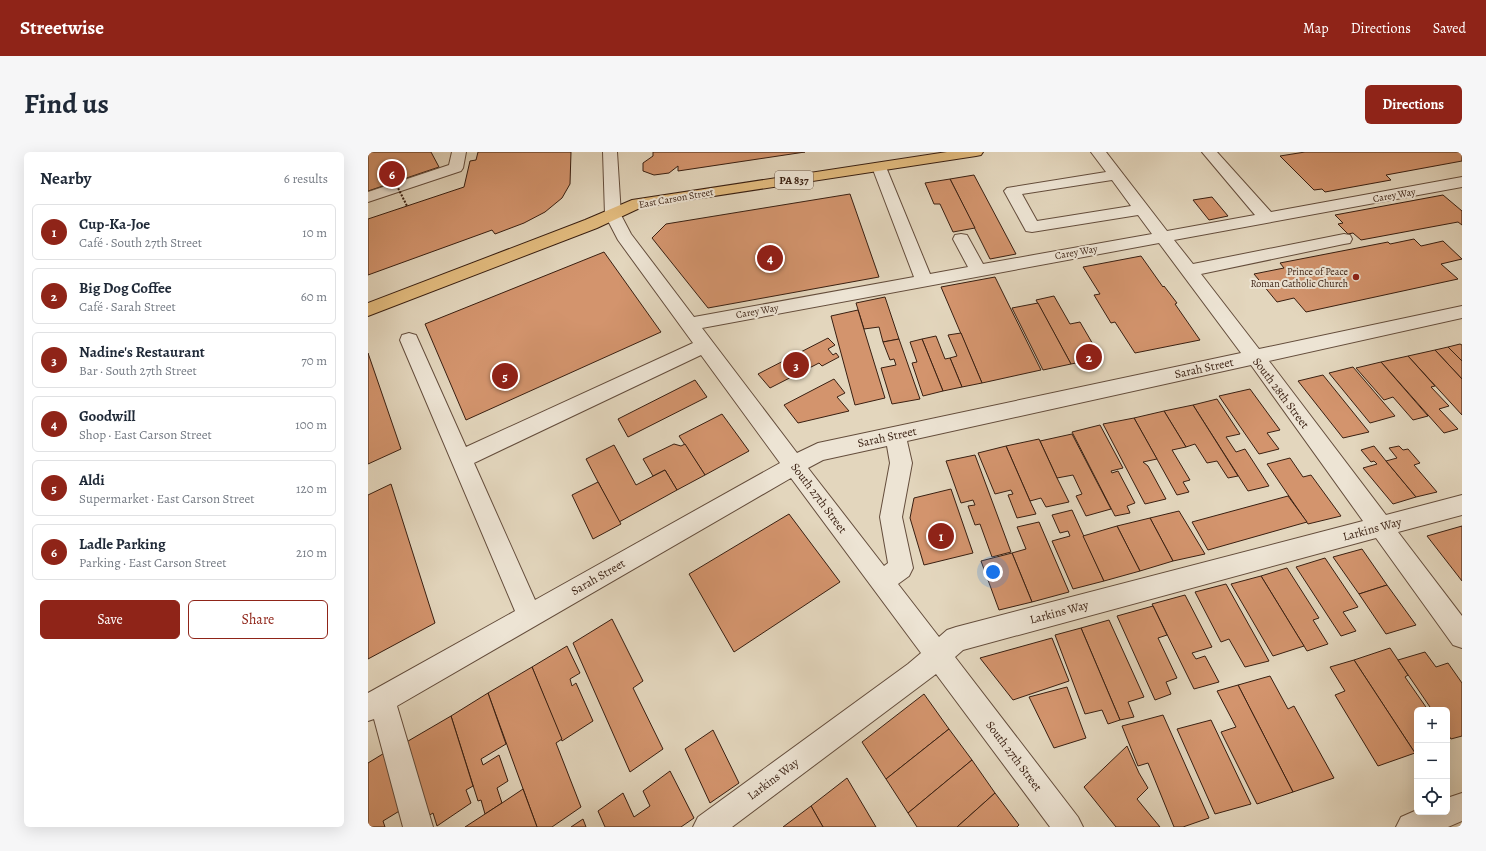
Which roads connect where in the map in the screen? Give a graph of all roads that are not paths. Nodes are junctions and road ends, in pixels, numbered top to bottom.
1 (459, 152) edge
2 (610, 152) edge
3 (976, 152) edge
4 (1098, 152) edge
5 (1209, 152) edge
6 (879, 167) junction
7 (1116, 175) junction
8 (1462, 182) edge
9 (368, 197) edge
10 (1142, 209) junction
11 (613, 214) junction
12 (1267, 218) junction
13 (1163, 236) junction
14 (961, 238) dead end
15 (1344, 239) dead end
16 (978, 270) junction
17 (1189, 272) junction
18 (924, 280) junction
19 (368, 310) edge
20 (1462, 312) edge
21 (689, 324) junction
22 (409, 340) dead end
23 (705, 345) junction
24 (1255, 357) junction
25 (895, 436) junction
26 (461, 459) junction
27 (794, 466) junction
28 (1462, 505) edge
29 (1382, 527) junction
30 (881, 581) junction
31 (530, 616) junction
32 (1462, 636) edge
33 (937, 655) junction
34 (375, 704) edge
35 (1462, 808) edge
36 (418, 827) edge
37 (708, 827) edge
38 (1068, 827) edge
39 (1411, 827) edge

1 - 9 street
2 - 11 street, South 27th Street
3 - 6 main road, East Carson Street / PA 837
4 - 7 street, South 28th Street
5 - 12 street
6 - 11 main road, East Carson Street / PA 837
6 - 18 street
7 - 10 street, South 28th Street
7 - 10 street
8 - 12 street, Carey Way
10 - 13 street, South 28th Street
11 - 19 main road, East Carson Street / PA 837
11 - 21 street, South 27th Street
12 - 13 street, Carey Way
13 - 16 street, Carey Way
13 - 17 street, South 28th Street
14 - 16 street
15 - 17 street
16 - 18 street, Carey Way
17 - 24 street, South 28th Street
18 - 21 street, Carey Way
20 - 24 street, Sarah Street
21 - 23 street, South 27th Street
22 - 26 street
23 - 26 street
23 - 27 street, South 27th Street
24 - 25 street, Sarah Street
24 - 29 street, South 28th Street
25 - 27 street, Sarah Street
25 - 30 street
26 - 31 street
27 - 30 street, South 27th Street
27 - 31 street, Sarah Street
28 - 29 street, Larkins Way
29 - 32 street, South 28th Street
29 - 33 street, Larkins Way
30 - 33 street, South 27th Street
31 - 34 street, Sarah Street
33 - 37 street, Larkins Way
33 - 38 street, South 27th Street
34 - 36 street
35 - 39 street

